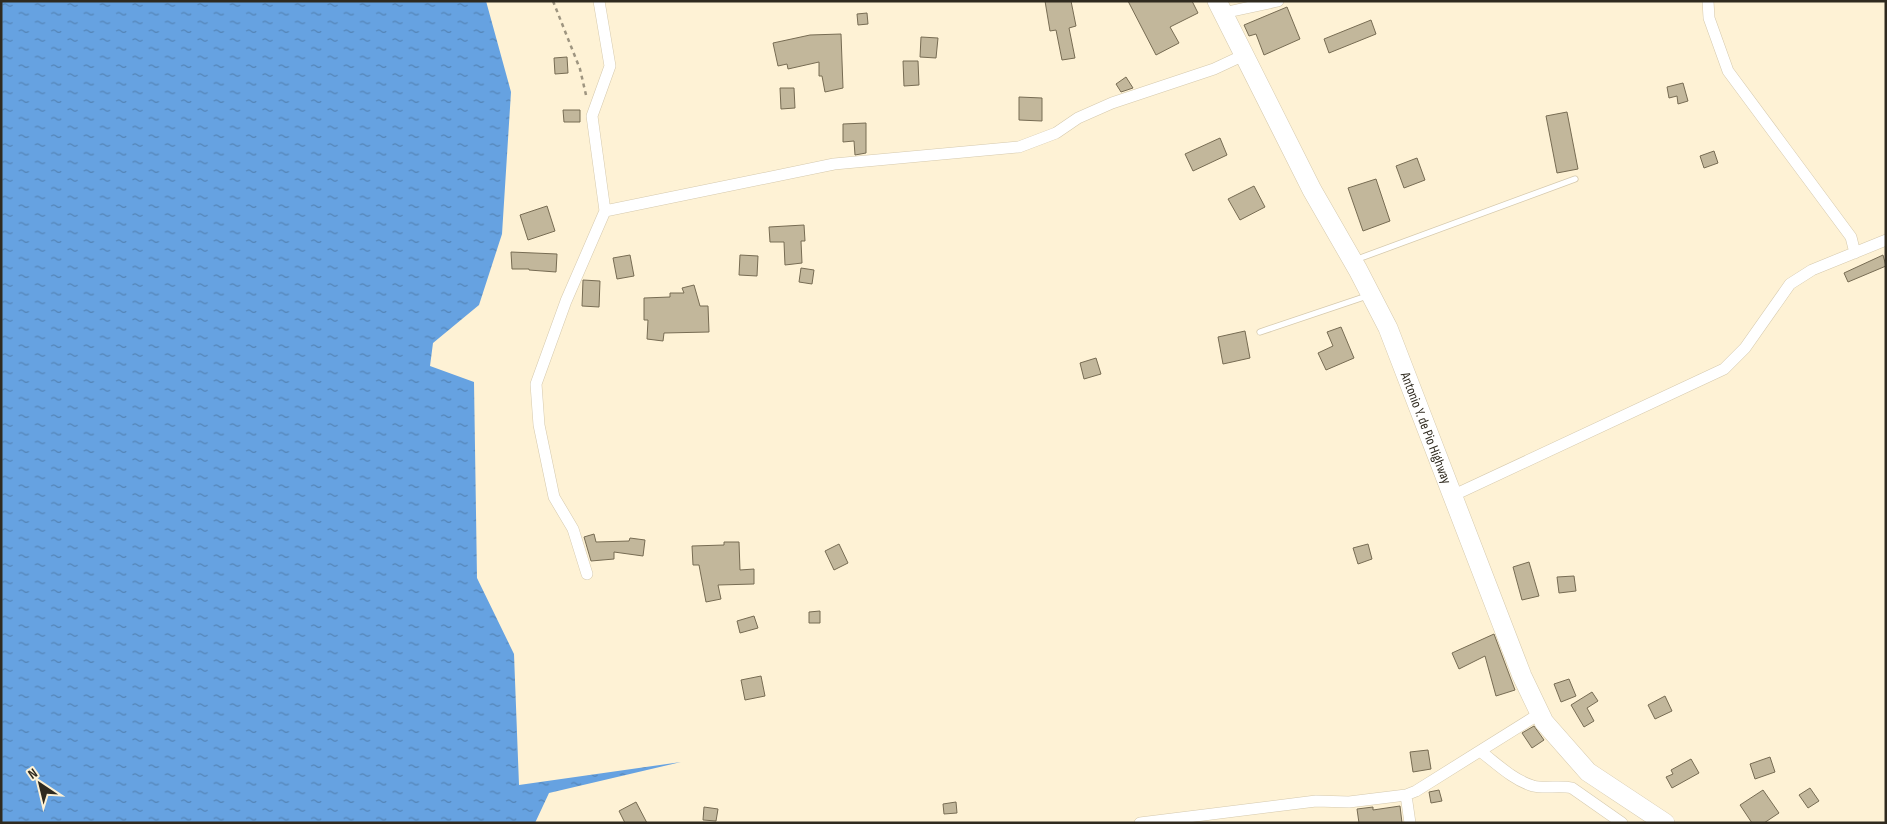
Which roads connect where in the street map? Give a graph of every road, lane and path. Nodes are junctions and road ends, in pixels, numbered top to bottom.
1 (553, 1) edge
2 (599, 1) edge
3 (1278, 1) edge
4 (1708, 1) edge
5 (1220, 7) edge
6 (1244, 55) junction
7 (592, 116) junction
8 (1575, 179) dead end
9 (605, 211) junction
10 (1886, 240) edge
11 (1855, 253) junction
12 (1353, 261) junction
13 (1371, 295) junction
14 (1260, 332) dead end
15 (1452, 496) junction
16 (587, 574) dead end
17 (1539, 714) junction
18 (1480, 751) junction
19 (1406, 795) junction
20 (1140, 823) edge
21 (1410, 823) edge
22 (1622, 823) edge
23 (1665, 823) edge

1 - 7 path
2 - 7 street
3 - 5 street
4 - 11 street
5 - 6 highway, Antonio Y. de Pio Highway
6 - 9 street
6 - 12 highway, Antonio Y. de Pio Highway
7 - 9 street
8 - 12 lane
9 - 16 street
10 - 11 street
11 - 15 street
12 - 13 highway, Antonio Y. de Pio Highway
13 - 14 lane
13 - 15 highway, Antonio Y. de Pio Highway
15 - 17 highway, Antonio Y. de Pio Highway
17 - 18 street
17 - 23 highway, Antonio Y. de Pio Highway
18 - 19 street
18 - 22 street
19 - 20 street
19 - 21 street

